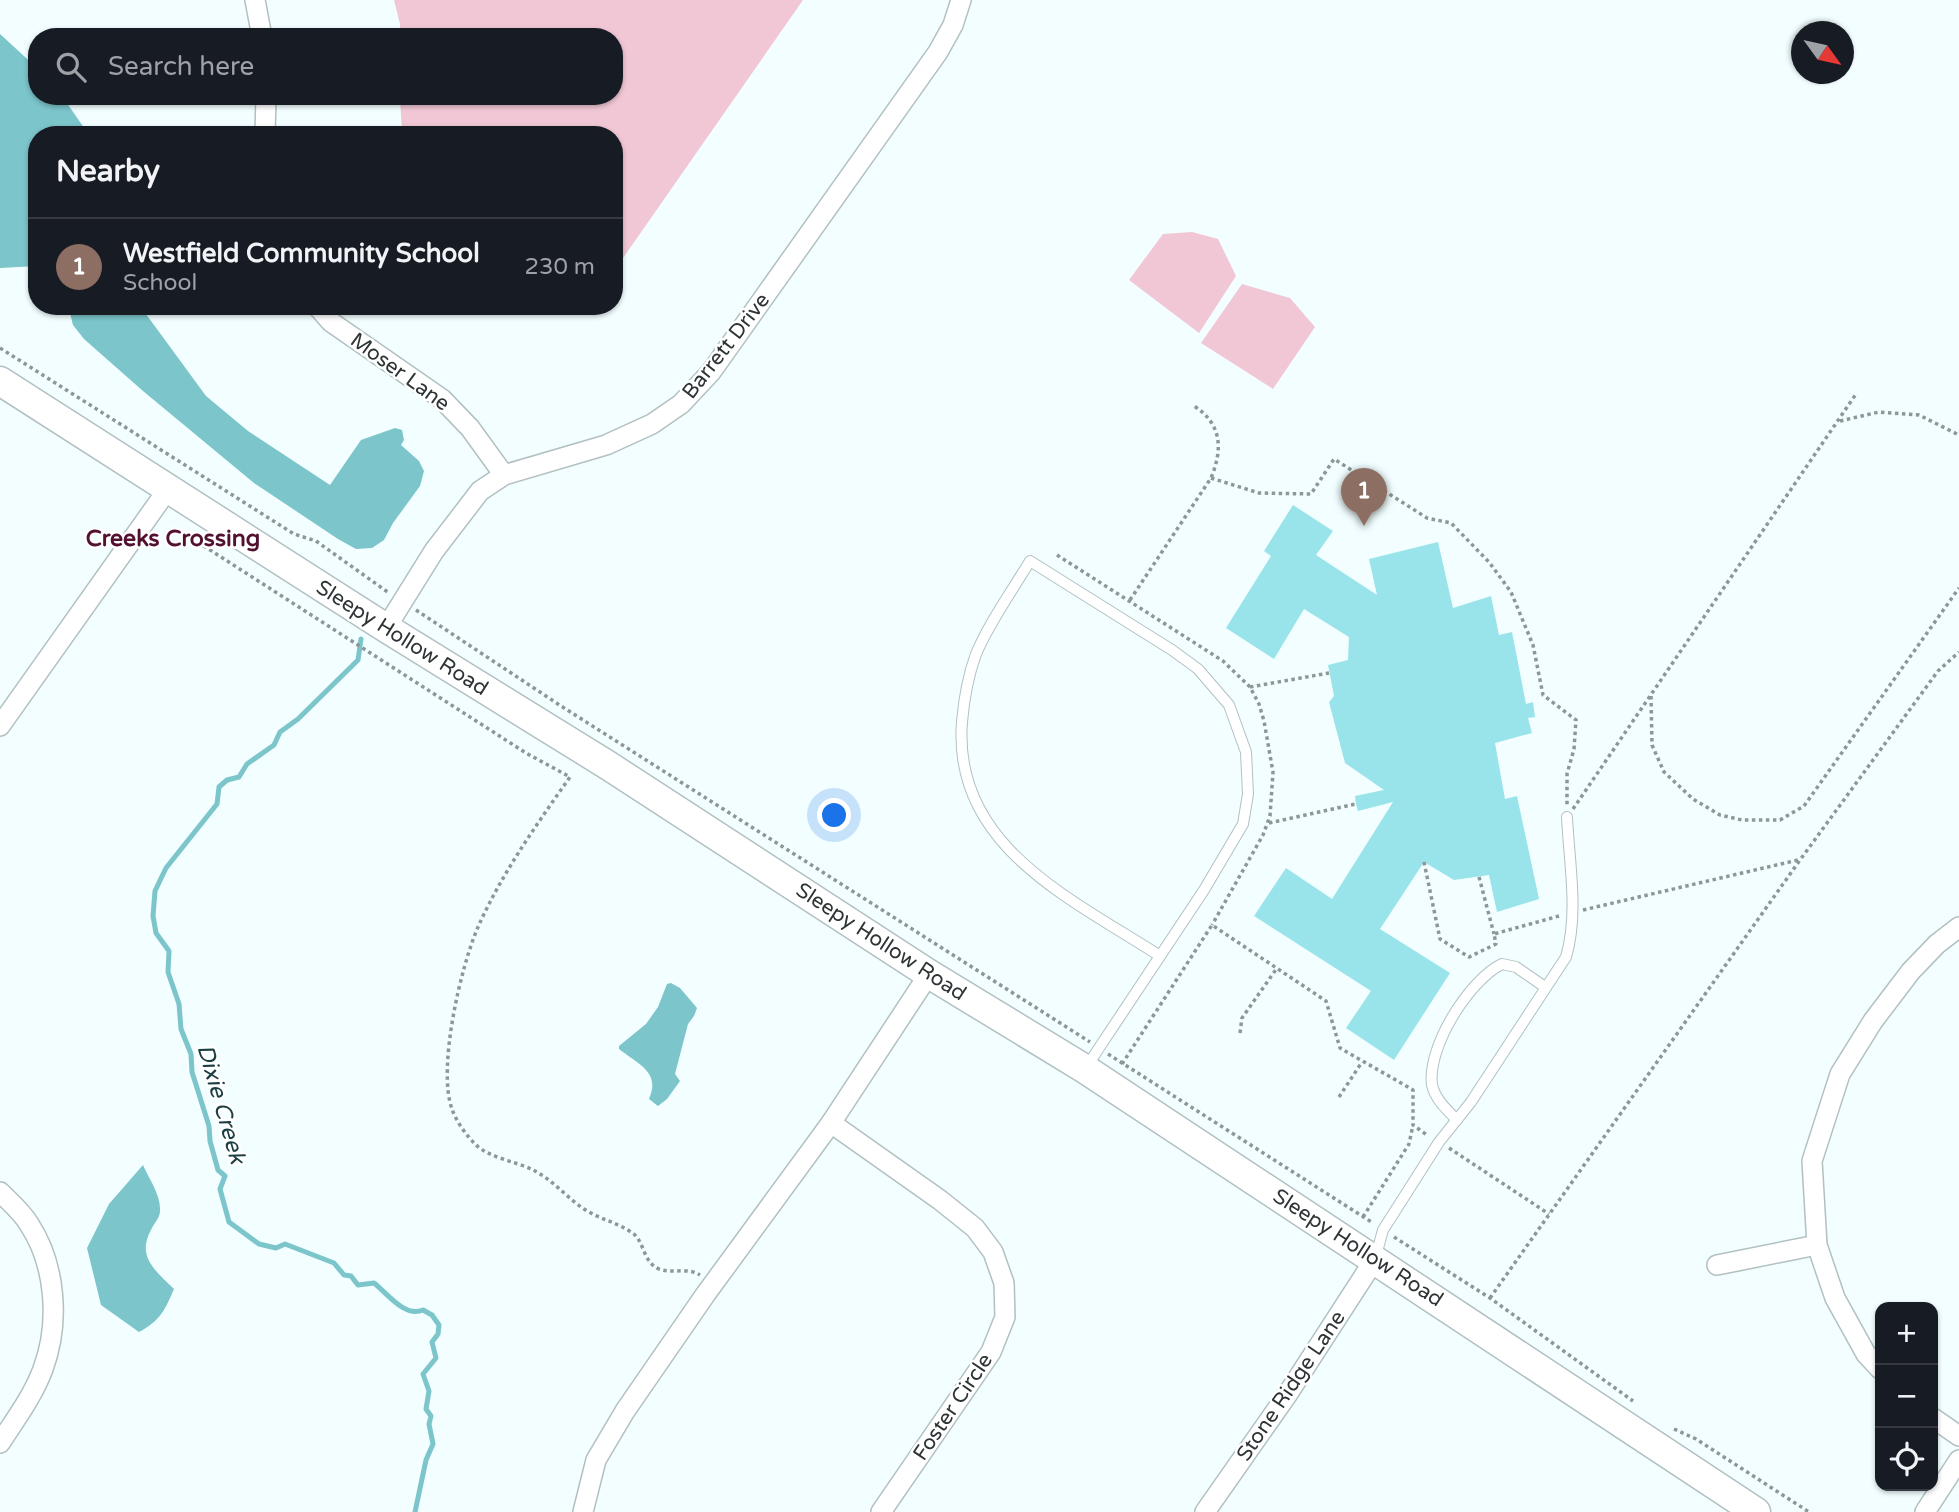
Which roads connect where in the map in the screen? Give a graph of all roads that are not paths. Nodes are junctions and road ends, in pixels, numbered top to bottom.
1 (255, 0) edge
2 (961, 0) edge
3 (260, 28) edge
4 (265, 105) edge
5 (265, 126) edge
6 (325, 315) edge
7 (0, 381) edge
8 (505, 475) junction
9 (167, 489) junction
10 (386, 628) junction
11 (0, 726) edge
12 (1567, 817) road end
13 (1959, 927) edge
14 (1160, 956) junction
15 (929, 974) junction
16 (1545, 987) junction
17 (1092, 1059) junction
18 (1457, 1120) junction
19 (831, 1123) junction
20 (0, 1192) edge
21 (1817, 1245) junction
22 (1375, 1259) junction
23 (1717, 1265) dead end
24 (1876, 1365) edge
25 (1938, 1421) edge
26 (1959, 1436) edge
27 (0, 1443) edge
28 (1959, 1460) edge
29 (583, 1512) edge
30 (881, 1512) edge
31 (1205, 1512) edge
32 (1756, 1512) edge
33 (1926, 1512) edge

1 - 3 street
2 - 8 street, Barrett Drive
4 - 5 street
6 - 8 street, Moser Lane
7 - 9 street, Sleepy Hollow Road
8 - 10 street, Barrett Drive
9 - 10 street, Sleepy Hollow Road
9 - 11 street
10 - 15 street, Sleepy Hollow Road
12 - 16 lane
13 - 21 street
14 - 14 lane
14 - 17 lane
15 - 17 street, Sleepy Hollow Road
15 - 19 street
16 - 18 lane
16 - 18 lane
17 - 22 street, Sleepy Hollow Road
18 - 22 lane
19 - 29 street
19 - 30 street, Foster Circle
20 - 27 street
21 - 23 street
21 - 24 street
22 - 31 street, Stone Ridge Lane
22 - 32 street, Sleepy Hollow Road
25 - 26 street
28 - 33 street

